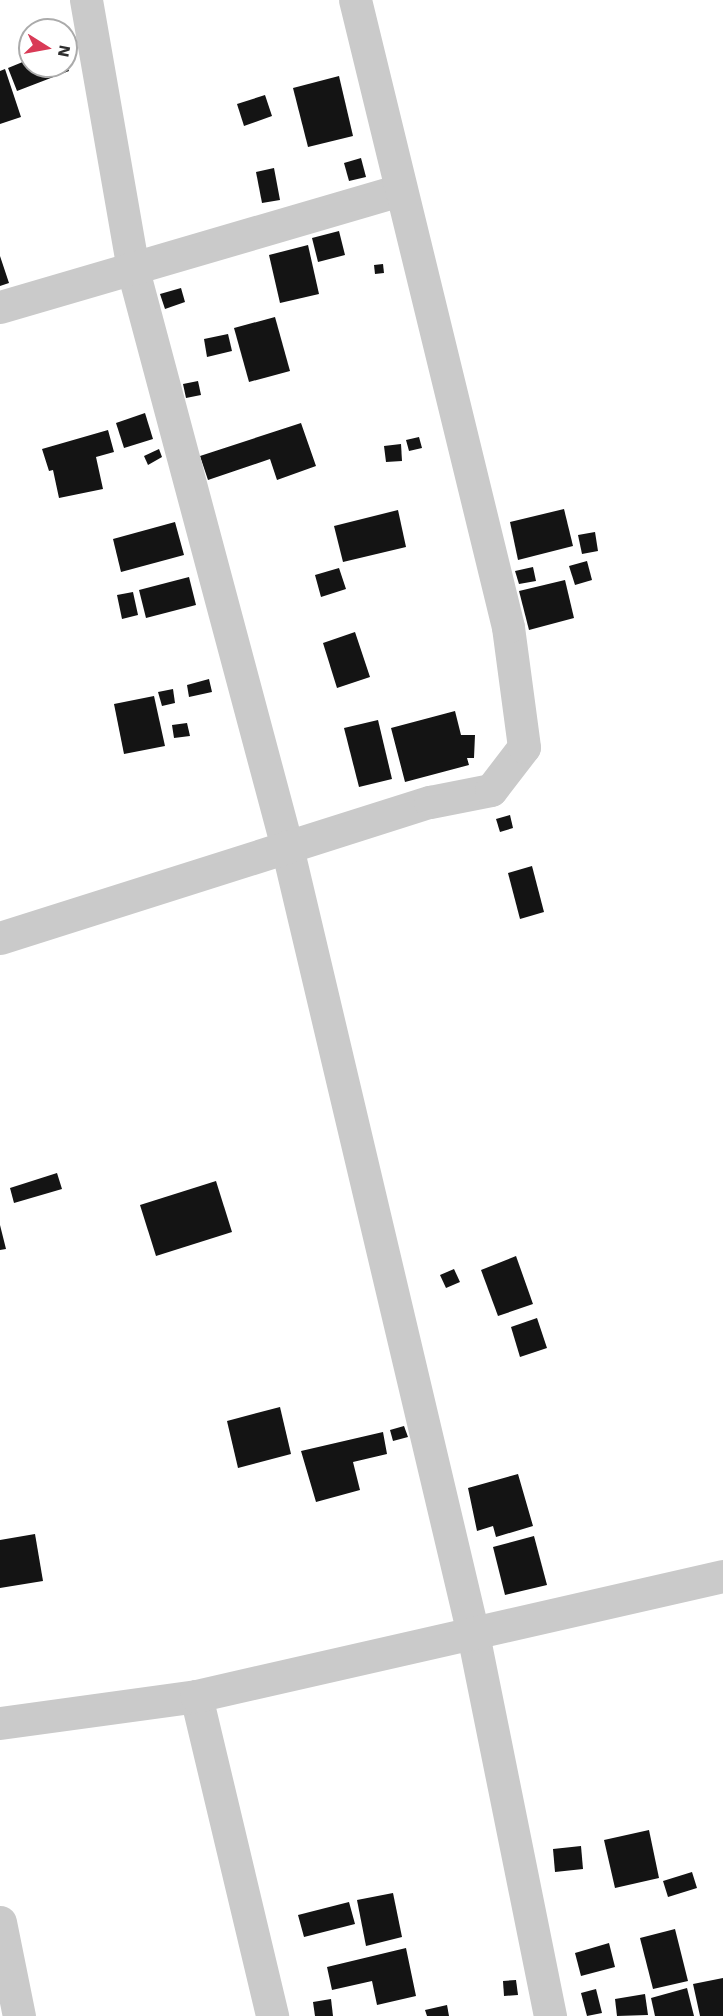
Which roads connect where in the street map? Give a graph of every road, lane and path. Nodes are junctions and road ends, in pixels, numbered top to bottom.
1 (86, 0) edge
2 (355, 0) edge
3 (399, 190) junction
4 (133, 270) junction
5 (0, 307) edge
6 (287, 847) junction
7 (0, 938) edge
8 (723, 1576) edge
9 (473, 1634) junction
10 (196, 1696) junction
11 (0, 1723) edge
12 (0, 1922) edge
13 (19, 2016) edge
14 (272, 2016) edge
15 (550, 2016) edge

1 - 4 street
2 - 3 street
3 - 4 street
3 - 6 street
4 - 5 street
4 - 6 street
6 - 7 street
6 - 9 street
8 - 9 street
9 - 10 street
9 - 15 street
10 - 11 street
10 - 14 street
12 - 13 street

